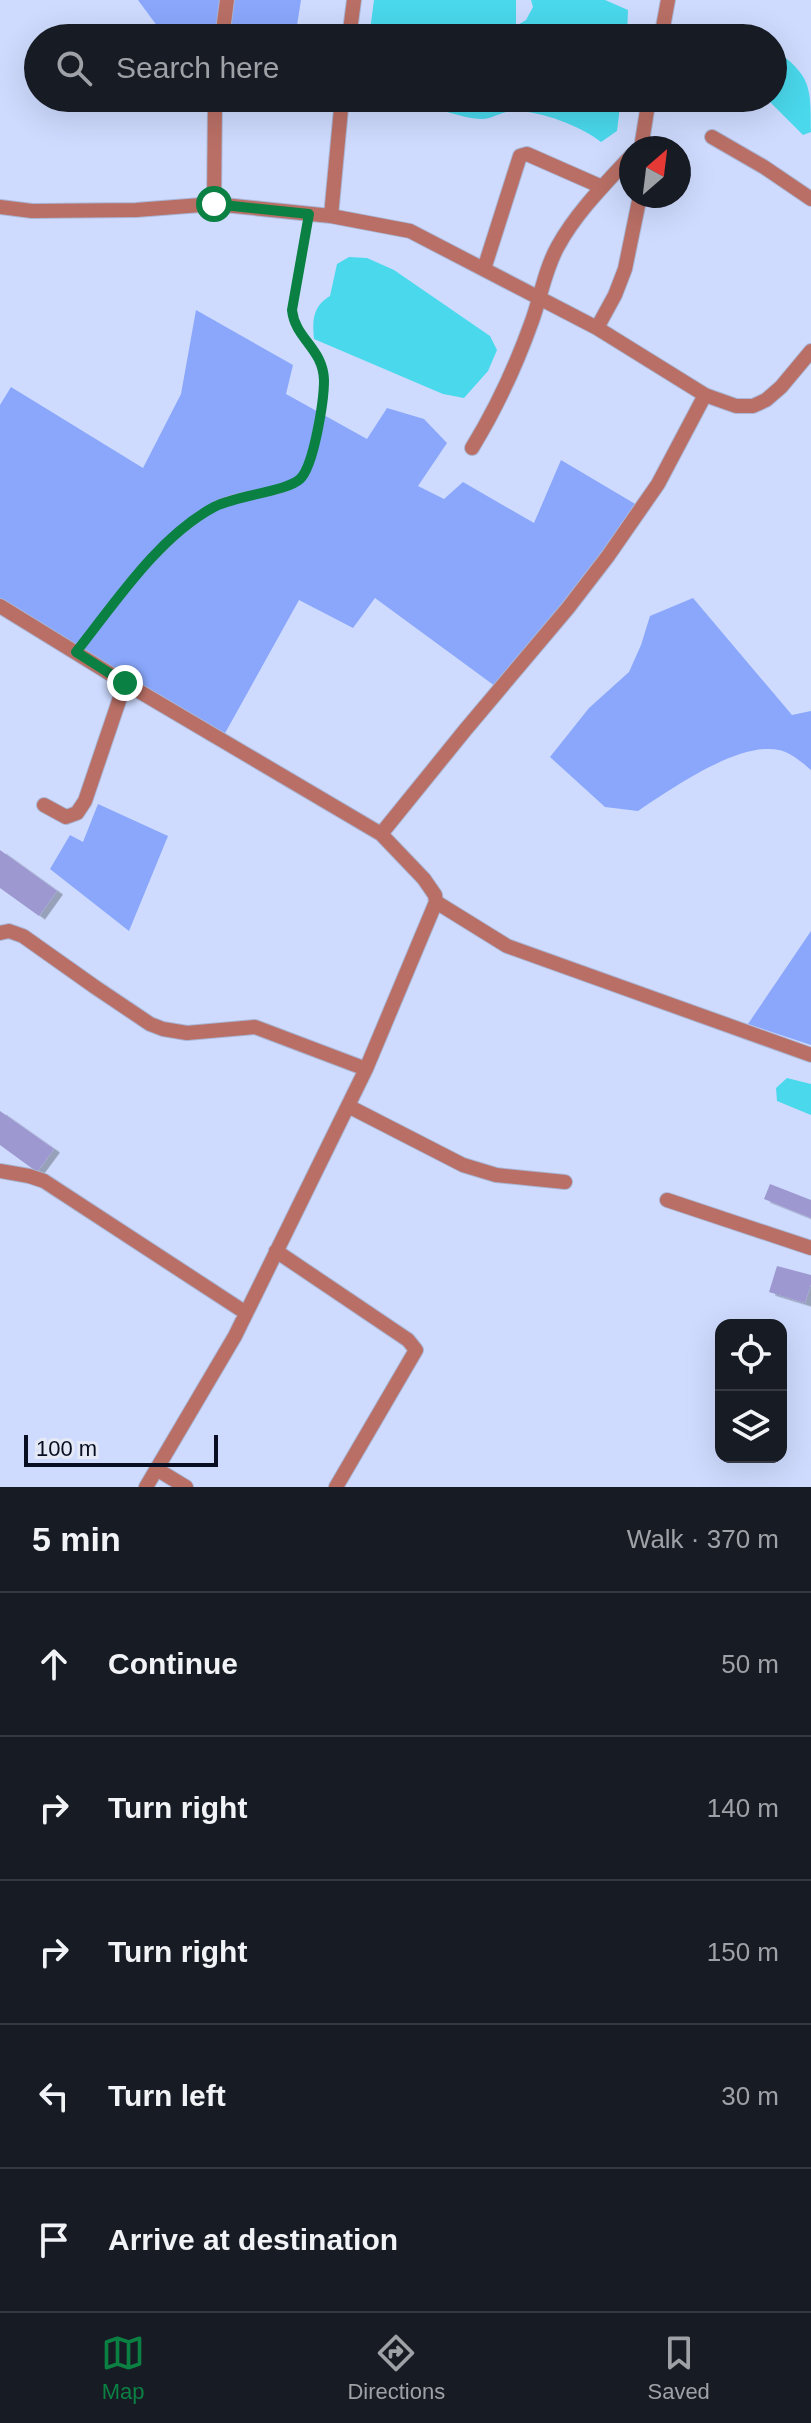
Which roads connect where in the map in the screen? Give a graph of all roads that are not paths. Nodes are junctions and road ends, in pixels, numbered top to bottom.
1 (227, 0) edge
2 (354, 0) edge
3 (668, 0) edge
4 (224, 24) edge
5 (351, 24) edge
6 (664, 24) edge
7 (215, 112) edge
8 (341, 112) edge
9 (646, 112) edge
10 (641, 136) edge
11 (712, 137) dead end
12 (619, 170) edge
13 (602, 187) junction
14 (811, 199) edge
15 (214, 204) junction
16 (0, 207) edge
17 (638, 208) edge
18 (309, 214) junction
19 (331, 216) junction
20 (484, 269) junction
21 (540, 299) junction
22 (597, 328) junction
23 (811, 351) edge
24 (705, 395) junction
25 (472, 448) dead end
26 (0, 606) edge
27 (76, 652) junction
28 (125, 683) junction
29 (44, 805) dead end
30 (381, 834) junction
31 (436, 902) junction
32 (0, 933) edge
33 (811, 1055) edge
34 (366, 1069) junction
35 (348, 1106) junction
36 (0, 1171) edge
37 (565, 1182) dead end
38 (667, 1200) dead end
39 (811, 1248) edge
40 (276, 1251) junction
41 (246, 1313) junction
42 (158, 1470) junction
43 (146, 1487) edge
44 (186, 1487) edge
45 (336, 1487) edge

1 - 4 street
2 - 5 street
3 - 6 street
7 - 15 street
8 - 19 street
9 - 10 street
11 - 14 street
12 - 13 street
13 - 20 street
13 - 21 street
15 - 16 street
15 - 18 street
17 - 22 street
18 - 19 street
18 - 27 lane
19 - 20 street
20 - 21 street
21 - 22 street
21 - 25 street
22 - 24 street
23 - 24 street
24 - 30 street
26 - 27 street
27 - 28 street
28 - 29 street
28 - 30 street
30 - 31 street
31 - 33 street
31 - 34 street
32 - 34 street
34 - 35 street
35 - 37 street
35 - 40 street
36 - 41 street
38 - 39 street
40 - 41 street
40 - 45 street
41 - 42 street
42 - 43 street
42 - 44 street

